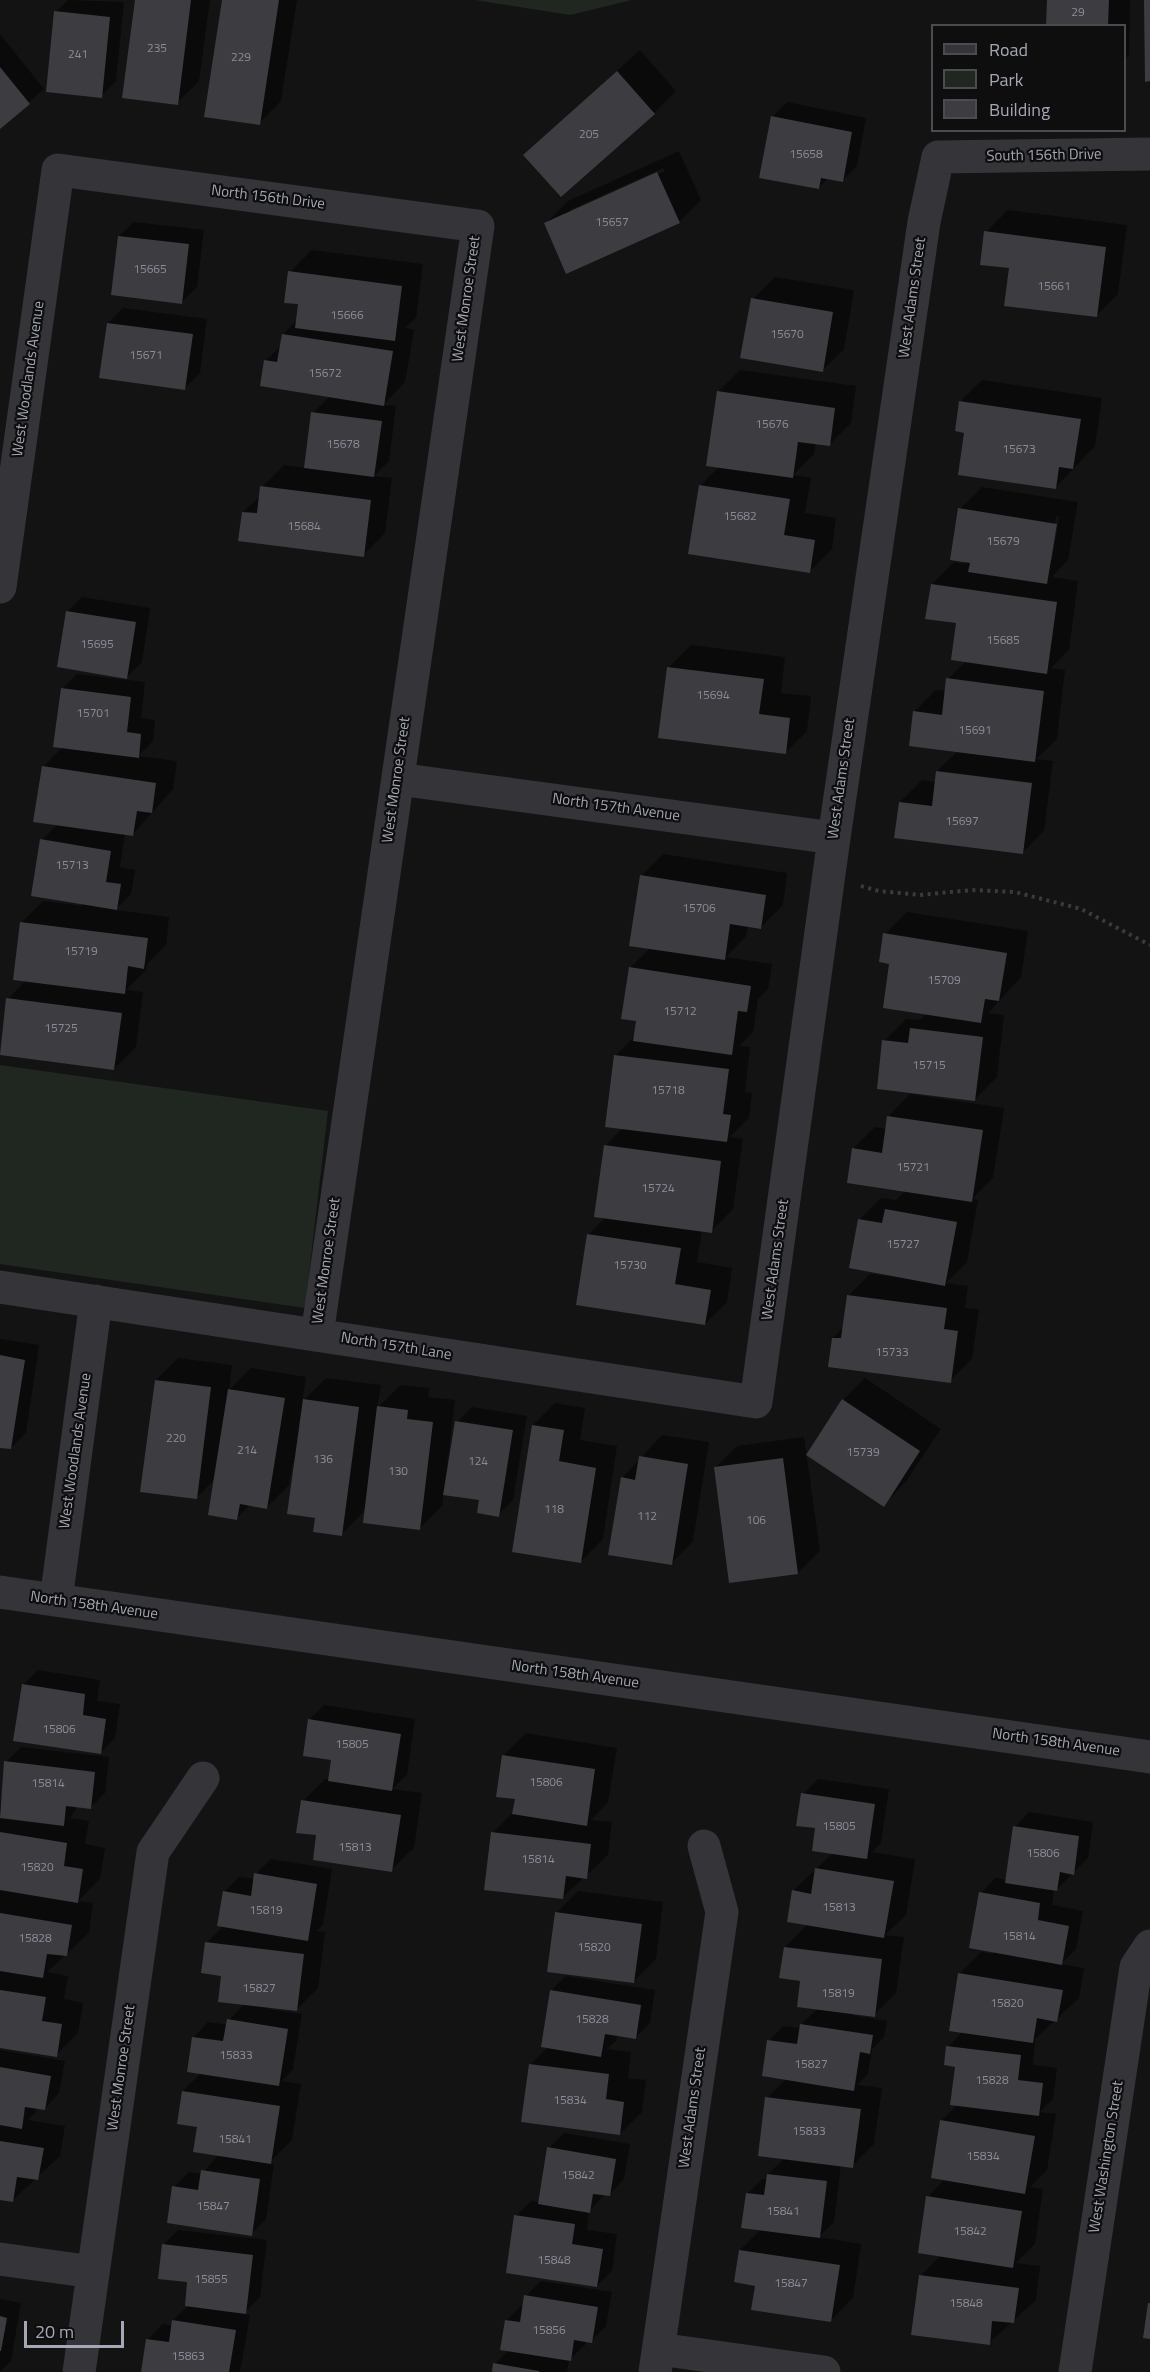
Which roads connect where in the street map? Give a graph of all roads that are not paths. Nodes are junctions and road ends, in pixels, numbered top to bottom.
1 (1150, 154) edge
2 (938, 157) joint
3 (58, 171) joint
4 (478, 226) joint
5 (0, 587) edge
6 (398, 779) junction
7 (834, 837) junction
8 (0, 1287) edge
9 (96, 1301) junction
10 (317, 1335) junction
11 (756, 1402) joint
12 (0, 1592) edge
13 (56, 1600) junction
14 (1150, 1757) edge
15 (203, 1778) dead end
16 (704, 1846) dead end
17 (1150, 1946) edge
18 (0, 2259) edge
19 (93, 2272) junction
20 (657, 2360) edge
21 (80, 2372) edge
22 (824, 2372) edge
23 (1075, 2372) edge

1 - 2 street, South 156th Drive
2 - 7 street, West Adams Street
3 - 4 street, North 156th Drive
3 - 5 street, West Woodlands Avenue
4 - 6 street, West Monroe Street
6 - 7 street, North 157th Avenue
6 - 10 street, West Monroe Street
7 - 11 street, West Adams Street
8 - 9 street, North 157th Lane
9 - 10 street, North 157th Lane
9 - 13 street, West Woodlands Avenue
10 - 11 street, North 157th Lane
12 - 13 street, North 158th Avenue
13 - 14 street, North 158th Avenue
15 - 19 street, West Monroe Street
16 - 20 street, West Adams Street
17 - 23 street, West Washington Street
18 - 19 street
19 - 21 street, West Monroe Street
20 - 22 street

